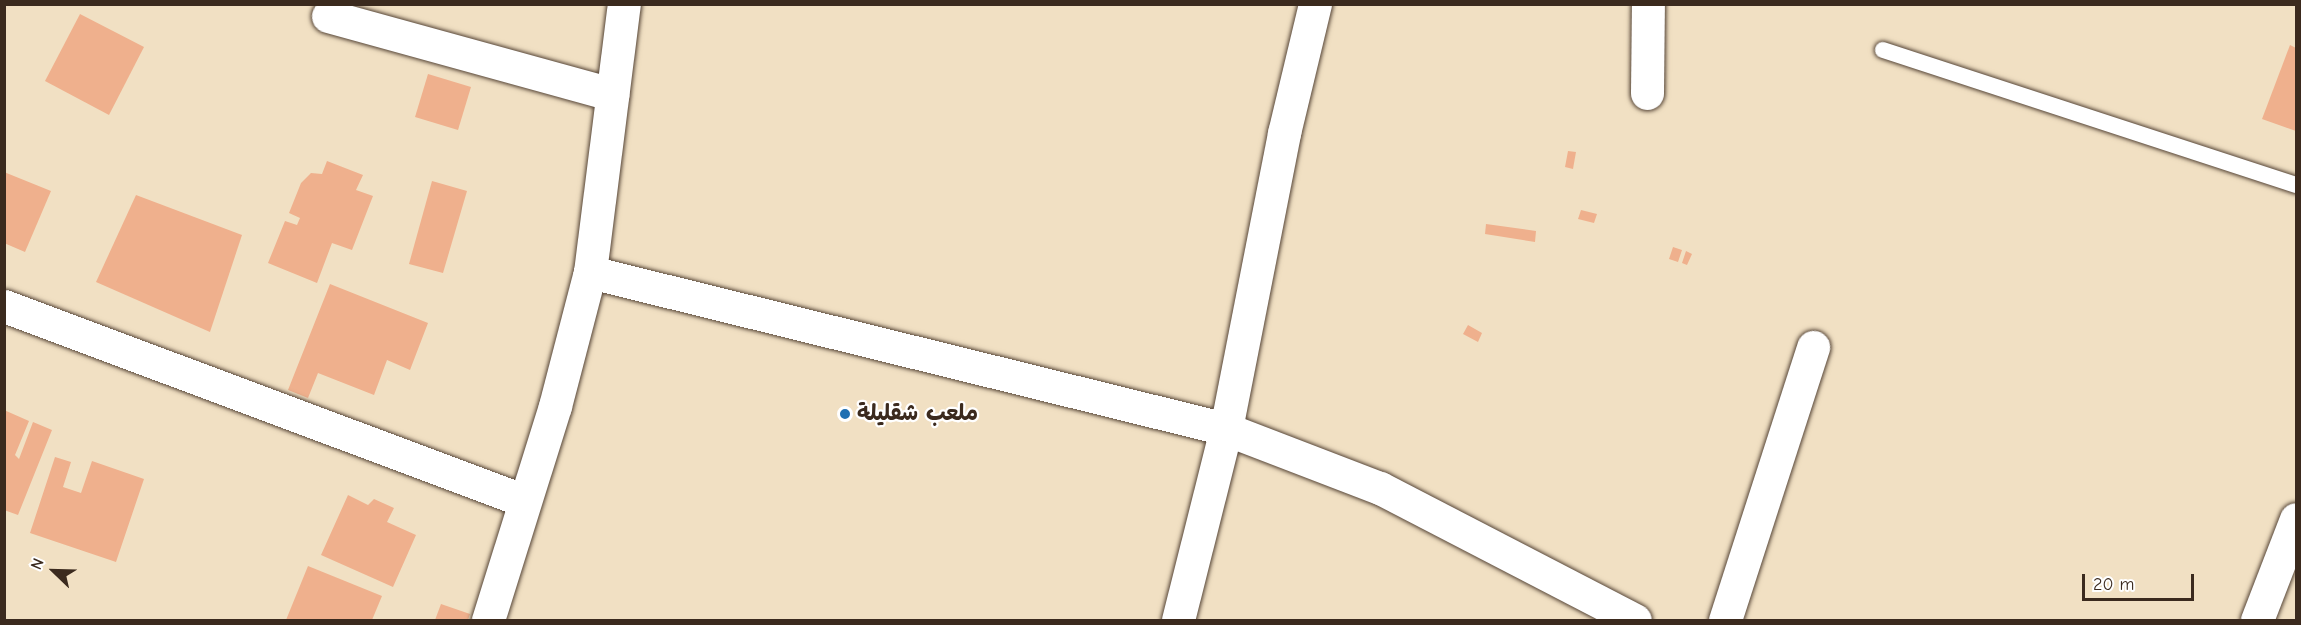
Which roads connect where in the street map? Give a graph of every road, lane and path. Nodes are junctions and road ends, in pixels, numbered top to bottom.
1 (624, 4) edge
2 (1315, 4) edge
3 (1648, 4) edge
4 (328, 16) dead end
5 (1882, 50) dead end
6 (1647, 93) dead end
7 (612, 94) junction
8 (2296, 184) edge
9 (590, 272) junction
10 (4, 306) edge
11 (1813, 347) dead end
12 (1226, 429) junction
13 (525, 501) junction
14 (2296, 519) edge
15 (1728, 620) edge
16 (488, 621) edge
17 (1178, 621) edge
18 (1635, 621) edge
19 (2257, 621) edge

1 - 7 street
2 - 12 street
3 - 6 street
4 - 7 street
5 - 8 lane
7 - 9 street
9 - 12 street
9 - 13 street
10 - 13 street
11 - 15 street
12 - 17 street
12 - 18 street
13 - 16 street
14 - 19 street

